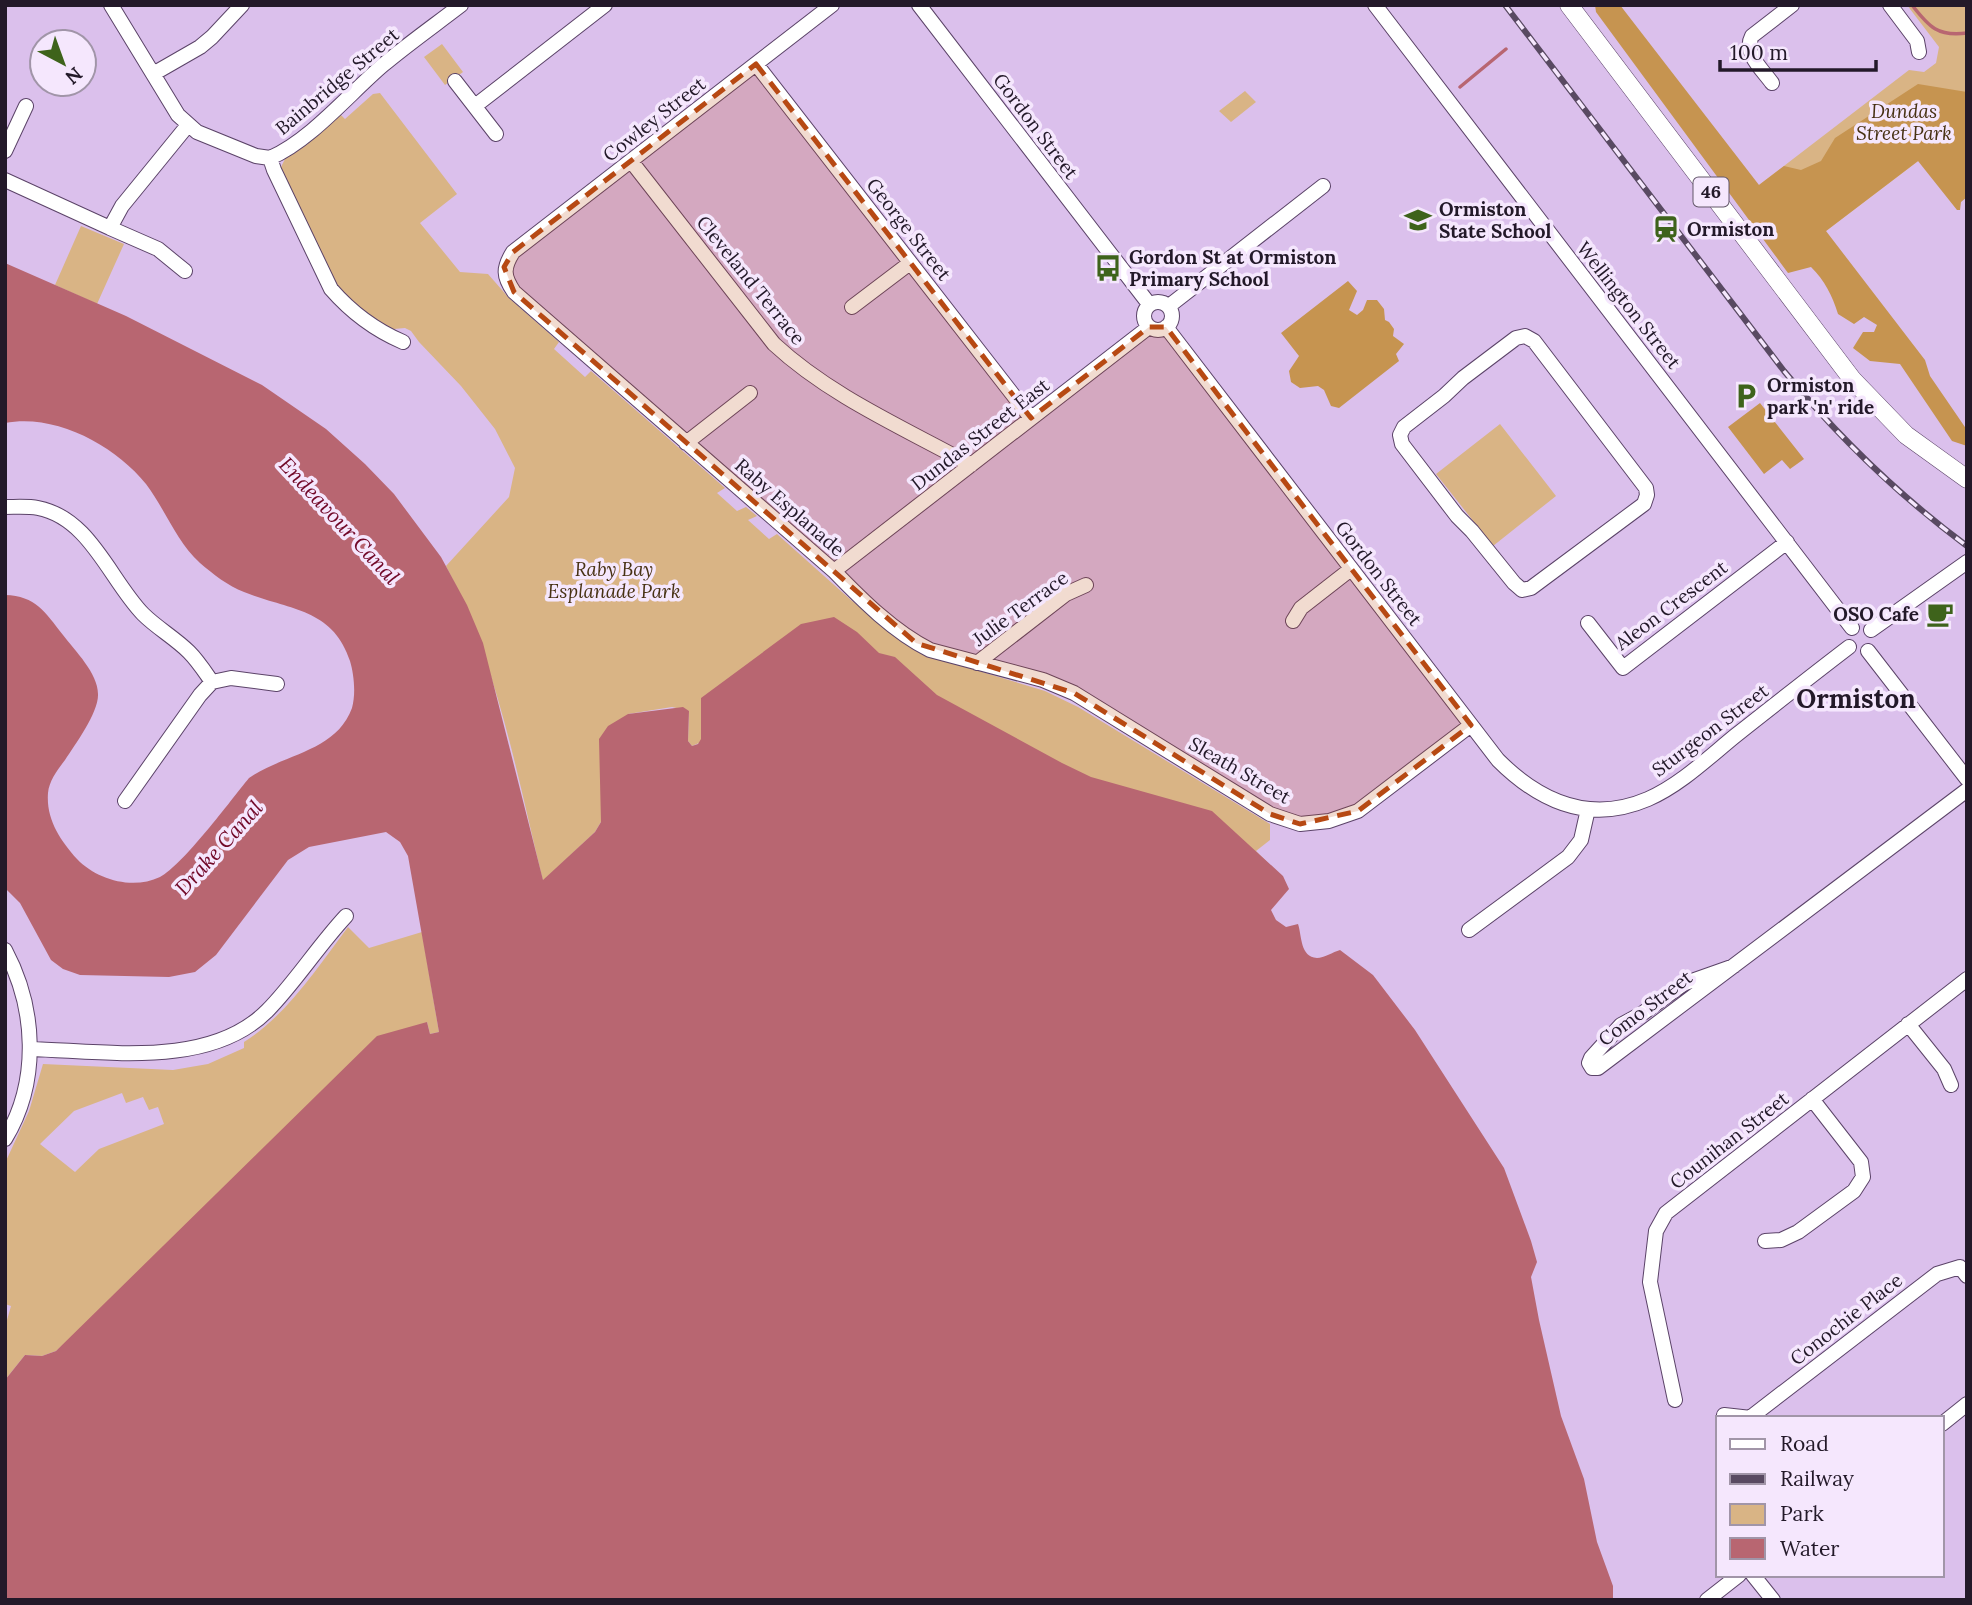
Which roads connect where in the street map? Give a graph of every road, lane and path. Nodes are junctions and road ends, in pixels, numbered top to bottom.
1 (111, 5) edge
2 (242, 5) edge
3 (605, 5) edge
4 (832, 5) edge
5 (919, 5) edge
6 (1375, 5) edge
7 (1569, 5) edge
8 (1792, 5) edge
9 (1890, 5) edge
10 (456, 7) edge
11 (1919, 52) dead end
12 (756, 64) junction
13 (153, 74) junction
14 (456, 81) dead end
15 (1772, 83) dead end
16 (26, 106) dead end
17 (475, 106) junction
18 (188, 125) junction
19 (496, 134) dead end
20 (5, 151) edge
21 (270, 158) junction
22 (631, 161) junction
23 (5, 180) edge
24 (1323, 186) dead end
25 (110, 228) junction
26 (910, 263) junction
27 (504, 267) joint
28 (185, 271) dead end
29 (1149, 304) junction
30 (1169, 306) junction
31 (852, 307) dead end
32 (1149, 327) junction
33 (1166, 327) junction
34 (403, 342) dead end
35 (750, 393) dead end
36 (1031, 418) junction
37 (687, 443) junction
38 (971, 465) junction
39 (1967, 479) edge
40 (1647, 495) joint
41 (5, 506) edge
42 (1787, 542) junction
43 (1967, 562) edge
44 (1351, 569) junction
45 (834, 571) junction
46 (1086, 585) dead end
47 (1293, 621) dead end
48 (1588, 623) dead end
49 (1852, 628) junction
50 (1871, 630) junction
51 (1849, 647) junction
52 (1868, 651) junction
53 (977, 663) junction
54 (212, 682) junction
55 (277, 684) dead end
56 (1098, 706) joint
57 (1471, 725) junction
58 (1967, 779) edge
59 (1967, 790) edge
60 (125, 800) dead end
61 (1588, 809) junction
62 (345, 916) dead end
63 (1469, 930) dead end
64 (5, 950) edge
65 (1734, 966) junction
66 (1967, 979) edge
67 (1908, 1024) junction
68 (30, 1049) junction
69 (1951, 1085) dead end
70 (1812, 1099) junction
71 (5, 1139) edge
72 (1765, 1241) dead end
73 (1965, 1266) edge
74 (1675, 1400) dead end
75 (1967, 1404) edge
76 (1724, 1415) dead end
77 (1738, 1416) edge
78 (1752, 1416) edge
79 (1944, 1422) edge
80 (1736, 1577) edge
81 (1756, 1577) edge
82 (1707, 1600) edge
83 (1773, 1600) edge

1 - 13 street
2 - 13 street
3 - 17 street
4 - 12 street, Cowley Street
5 - 29 street, Gordon Street
6 - 42 street, Wellington Street
7 - 39 main road, 46
8 - 15 street
9 - 11 street
10 - 21 street, Bainbridge Street
12 - 22 street, Cowley Street
12 - 26 street, George Street
13 - 18 street
14 - 17 street
16 - 20 street
17 - 19 street
18 - 21 street
18 - 25 street
21 - 34 street
22 - 27 street, Cowley Street
22 - 38 street, Cleveland Terrace
23 - 25 street
24 - 30 street
25 - 28 street
26 - 31 street
26 - 36 street, George Street
27 - 37 street, Raby Esplanade
29 - 30 street
29 - 32 street
30 - 33 street
32 - 33 street
32 - 36 street, Dundas Street East
33 - 44 street, Gordon Street
35 - 37 street
36 - 38 street, Dundas Street East
37 - 45 street, Raby Esplanade
38 - 45 street, Dundas Street East
40 - 40 street
41 - 54 street
42 - 48 street, Aleon Crescent
42 - 49 street, Wellington Street
43 - 50 street
44 - 47 street
44 - 57 street, Gordon Street
45 - 53 street, Raby Esplanade
46 - 53 street, Julie Terrace
49 - 50 street
49 - 51 street
50 - 52 street
51 - 52 street
51 - 61 street, Sturgeon Street
52 - 58 street
53 - 56 street, Raby Esplanade
54 - 55 street
54 - 60 street
56 - 57 street, Sleath Street
57 - 61 street, Gordon Street
59 - 65 street, Como Street
61 - 63 street
62 - 68 street
64 - 68 street
65 - 65 street, Como Street
66 - 67 street, Counihan Street
67 - 69 street
67 - 70 street, Counihan Street
68 - 71 street
70 - 72 street
70 - 74 street, Counihan Street
73 - 78 street, Conochie Place
75 - 79 street
76 - 77 street, Conochie Place
80 - 82 street
81 - 83 street

